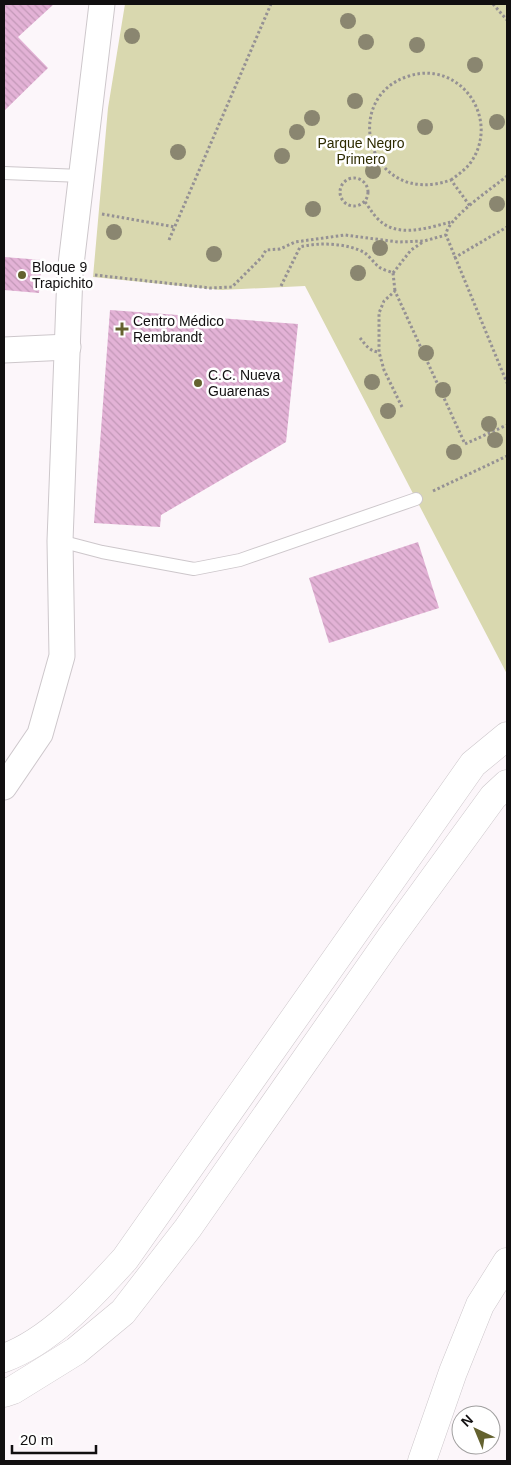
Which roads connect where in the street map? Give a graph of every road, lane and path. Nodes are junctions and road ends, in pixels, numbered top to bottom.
1 (102, 4) edge
2 (271, 4) edge
3 (494, 4) edge
4 (507, 20) edge
5 (4, 173) edge
6 (82, 176) junction
7 (507, 176) edge
8 (451, 180) junction
9 (365, 202) junction
10 (470, 206) junction
11 (77, 212) junction
12 (451, 222) junction
13 (175, 226) junction
14 (507, 227) edge
15 (446, 235) junction
16 (169, 240) dead end
17 (424, 241) junction
18 (454, 258) junction
19 (70, 273) junction
20 (393, 273) junction
21 (281, 286) dead end
22 (395, 292) junction
23 (360, 338) dead end
24 (68, 347) junction
25 (4, 350) edge
26 (379, 352) junction
27 (507, 383) edge
28 (402, 407) dead end
29 (507, 425) edge
30 (507, 456) edge
31 (432, 492) dead end
32 (416, 499) dead end
33 (60, 541) junction
34 (507, 736) edge
35 (507, 784) edge
36 (4, 787) edge
37 (507, 1262) edge
38 (4, 1358) edge
39 (4, 1394) edge
40 (422, 1461) edge

1 - 6 street
2 - 13 path
3 - 4 path
5 - 6 lane
6 - 11 street
7 - 10 path
8 - 8 path
8 - 10 path
9 - 9 path
9 - 12 path
10 - 12 path
11 - 13 path
11 - 19 street
12 - 15 path
13 - 16 path
14 - 18 path
15 - 17 path
15 - 18 path
17 - 19 path
17 - 20 path
18 - 27 path
19 - 24 street
20 - 21 path
20 - 22 path
22 - 26 path
22 - 29 path
23 - 26 path
24 - 25 street
24 - 33 street
26 - 28 path
30 - 31 path
32 - 33 lane
33 - 36 street
34 - 38 street
35 - 39 street
37 - 40 street

